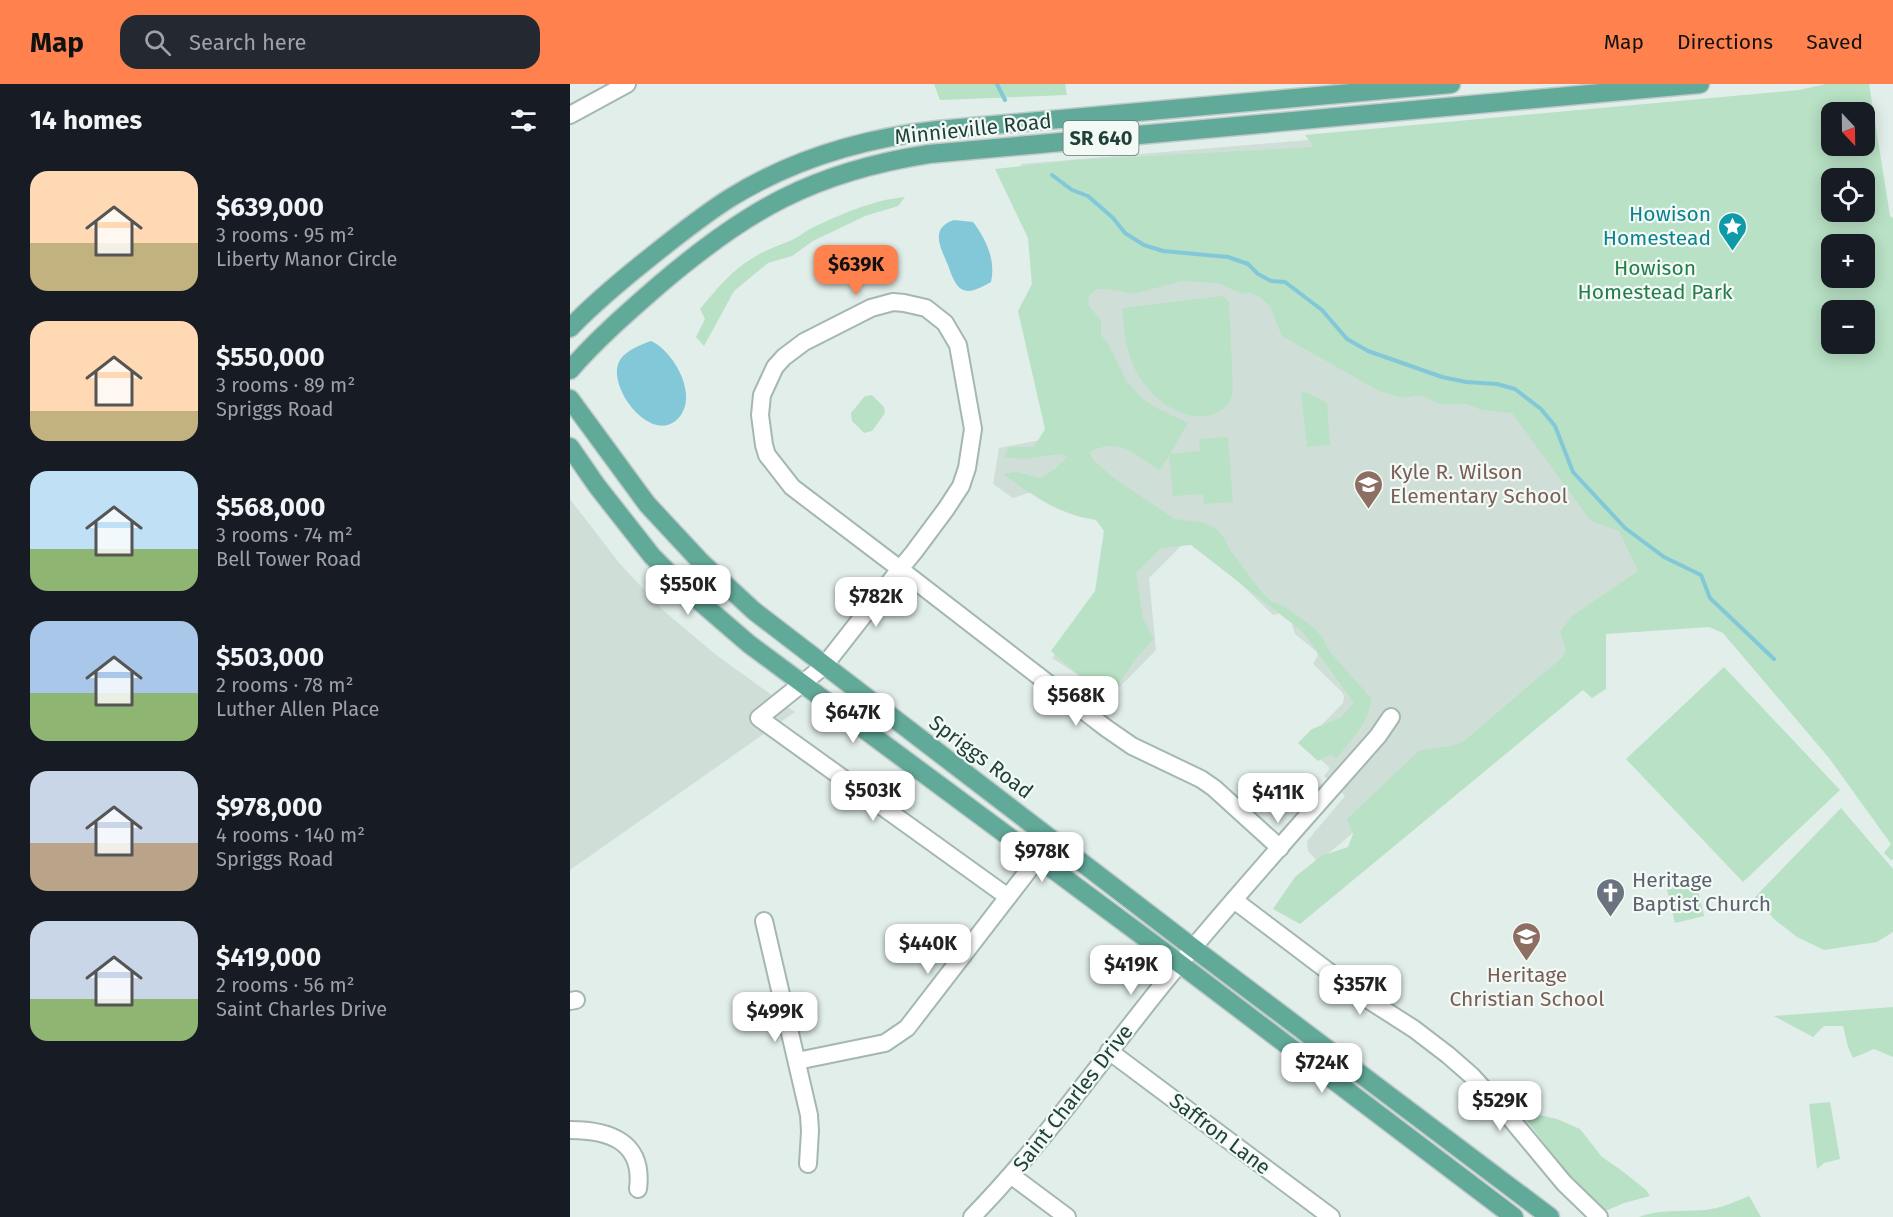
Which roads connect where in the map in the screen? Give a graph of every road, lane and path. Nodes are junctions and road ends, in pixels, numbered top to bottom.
1 (627, 84) edge
2 (1451, 84) edge
3 (1700, 84) edge
4 (570, 115) edge
5 (570, 328) edge
6 (570, 370) edge
7 (570, 399) edge
8 (570, 447) edge
9 (570, 468) edge
10 (632, 532) junction
11 (900, 569) junction
12 (824, 666) junction
13 (802, 684) junction
14 (1391, 717) dead end
15 (1280, 848) junction
16 (1038, 858) junction
17 (1008, 897) junction
18 (1234, 900) junction
19 (764, 921) dead end
20 (1192, 948) junction
21 (1179, 964) junction
22 (1108, 1051) junction
23 (797, 1061) junction
24 (570, 1130) edge
25 (808, 1164) dead end
26 (1012, 1176) junction
27 (638, 1189) dead end
28 (972, 1217) edge
29 (1067, 1217) edge
30 (1331, 1217) edge
31 (1514, 1217) edge
32 (1550, 1217) edge
33 (1599, 1217) edge

1 - 4 street
2 - 5 main road, Minnieville Road / SR 640
3 - 6 main road, Minnieville Road / SR 640
7 - 12 main road, Spriggs Road
8 - 10 main road
9 - 10 main road
10 - 13 main road
11 - 11 street
11 - 12 street
11 - 15 street
12 - 13 street
12 - 20 main road, Spriggs Road
13 - 16 main road
13 - 17 street
14 - 15 street, Saint Charles Drive
15 - 18 street, Saint Charles Drive
16 - 17 street
16 - 21 main road
17 - 23 street
18 - 20 street, Saint Charles Drive
18 - 33 street
19 - 23 street
20 - 21 street, Saint Charles Drive
20 - 32 main road, Spriggs Road
21 - 22 street, Saint Charles Drive
21 - 31 main road
22 - 26 street, Saint Charles Drive
22 - 30 street, Saffron Lane
23 - 25 street
24 - 27 street
26 - 28 street, Saint Charles Drive
26 - 29 street

